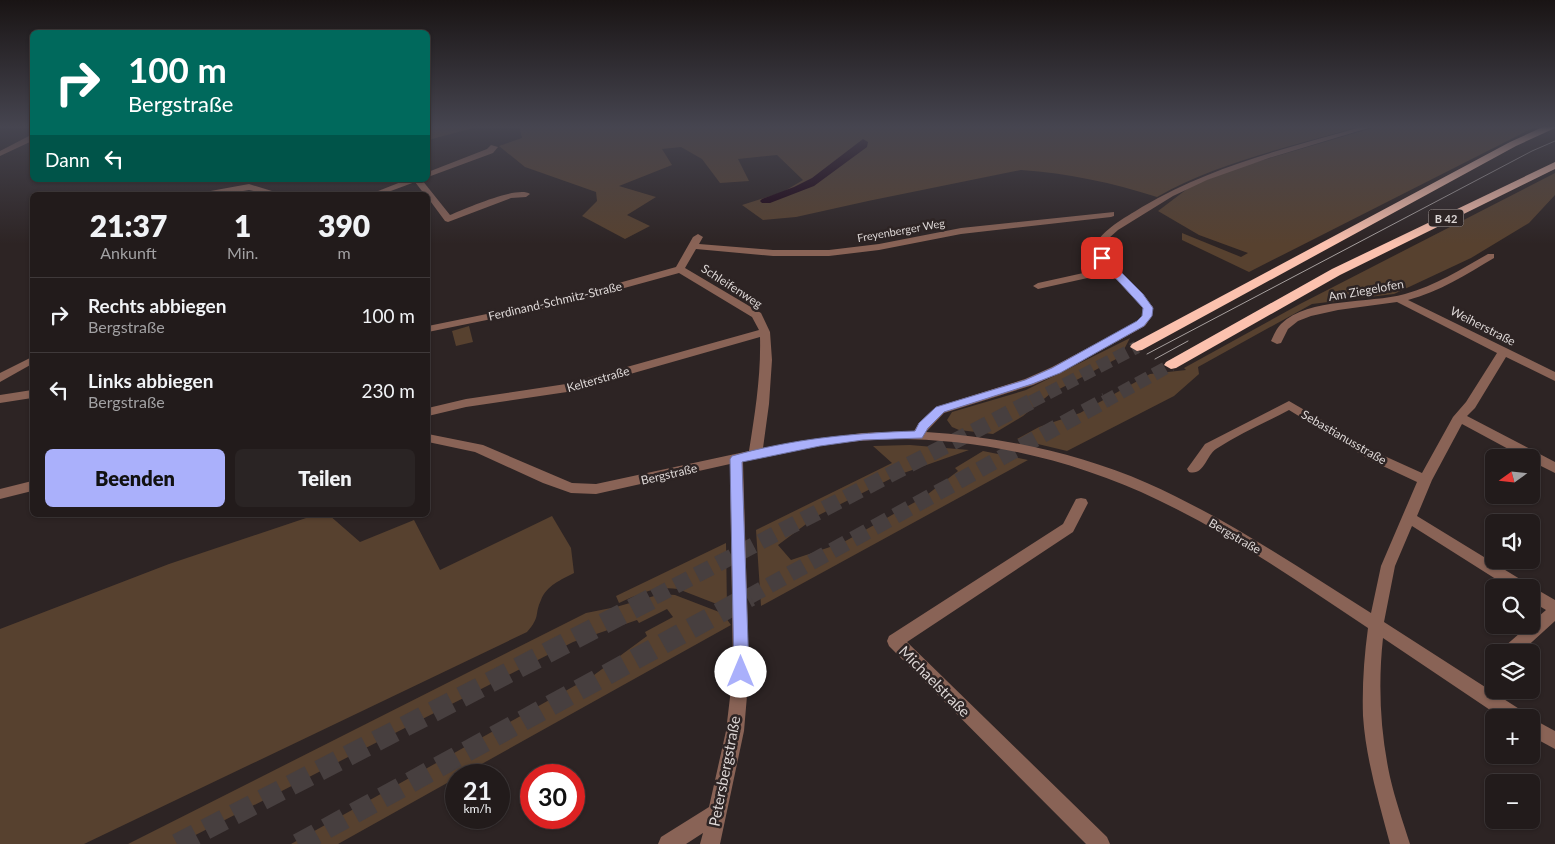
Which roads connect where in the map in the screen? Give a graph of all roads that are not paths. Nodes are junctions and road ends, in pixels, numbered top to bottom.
1 (453, 165) edge
2 (1237, 165) edge
3 (1473, 165) edge
4 (1555, 165) edge
5 (430, 174) edge
6 (408, 182) edge
7 (420, 182) edge
8 (217, 192) edge
9 (269, 192) edge
10 (380, 192) edge
11 (427, 192) edge
12 (526, 194) dead end
13 (430, 196) edge
14 (1111, 214) dead end
15 (696, 242) joint
16 (1491, 256) dead end
17 (680, 269) junction
18 (1112, 270) junction
19 (1038, 286) dead end
20 (1398, 299) junction
21 (430, 329) edge
22 (765, 332) junction
23 (1277, 341) dead end
24 (1137, 347) tunnel mouth
25 (1503, 352) junction
26 (30, 361) edge
27 (1171, 365) tunnel mouth
28 (0, 378) edge
29 (1555, 378) edge
30 (30, 394) edge
31 (0, 399) edge
32 (430, 412) edge
33 (1459, 417) junction
34 (918, 435) junction
35 (430, 438) edge
36 (755, 455) junction
37 (736, 459) junction
38 (1555, 468) edge
39 (1194, 469) dead end
40 (1425, 480) junction
41 (30, 486) edge
42 (0, 494) edge
43 (1081, 503) dead end
44 (1408, 517) junction
45 (1508, 579) edge
46 (1540, 599) edge
47 (1555, 608) edge
48 (1555, 611) edge
49 (1376, 625) junction
50 (1519, 644) edge
51 (1504, 709) edge
52 (1540, 732) edge
53 (1555, 741) edge
54 (716, 813) junction
55 (668, 844) edge
56 (710, 844) edge
57 (1100, 844) edge
58 (1400, 844) edge

1 - 5 street
2 - 18 street
3 - 24 highway, B 42
4 - 27 highway, B 42
6 - 10 street
7 - 11 street
8 - 9 street
12 - 13 street
14 - 15 street, Freyenberger Weg
15 - 17 street, Schleifenweg
16 - 20 street, Am Ziegelofen
17 - 21 street, Ferdinand-Schmitz-Straße
17 - 22 street, Schleifenweg
18 - 19 street
18 - 34 street
20 - 23 street, Am Ziegelofen
20 - 25 street, Weiherstraße
22 - 32 street, Kelterstraße
22 - 36 street
25 - 29 street, Weiherstraße
25 - 33 street
26 - 28 street
30 - 31 street
33 - 38 street
33 - 40 street
34 - 36 street, Bergstraße
34 - 49 street, Bergstraße
35 - 37 street, Bergstraße
36 - 37 street, Bergstraße
37 - 54 street, Petersbergstraße
39 - 40 street, Sebastianusstraße
40 - 44 street
41 - 42 street
43 - 57 street, Michaelstraße
44 - 45 street
44 - 49 street
46 - 47 street
48 - 50 street
49 - 51 street, Bergstraße
49 - 58 street
52 - 53 street
54 - 55 street
54 - 56 street, Petersbergstraße

